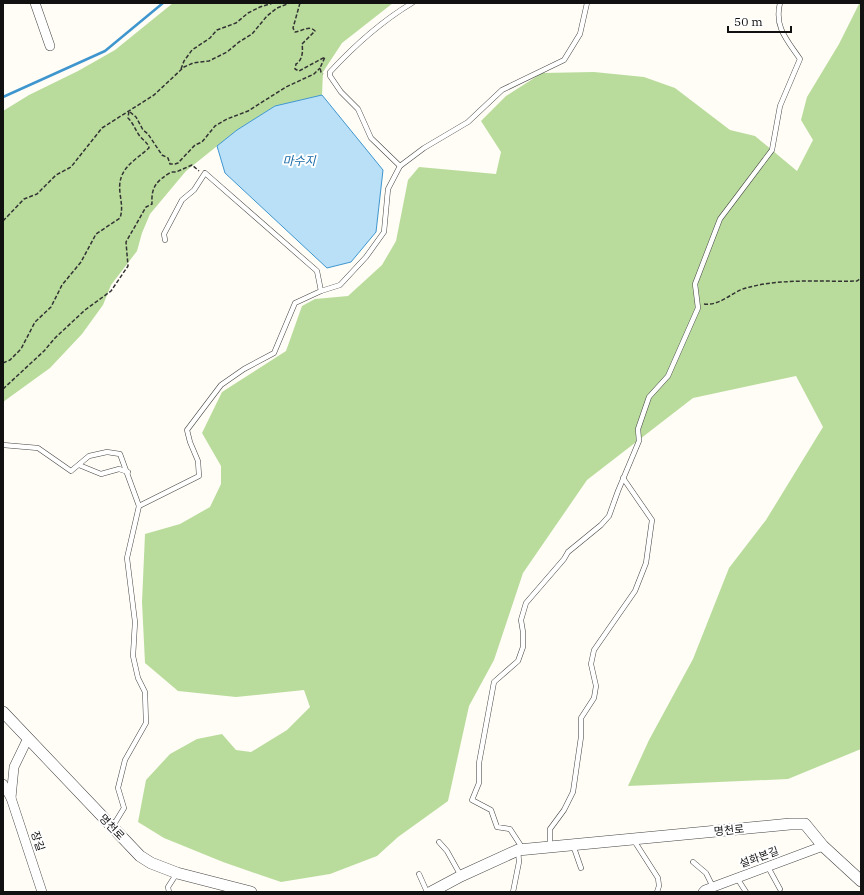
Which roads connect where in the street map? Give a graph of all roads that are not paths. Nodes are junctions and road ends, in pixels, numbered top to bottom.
1 (35, 3) edge
2 (412, 3) edge
3 (587, 3) edge
4 (780, 3) edge
5 (50, 46) dead end
6 (400, 166) junction
7 (165, 240) dead end
8 (321, 291) junction
9 (3, 445) edge
10 (79, 465) junction
11 (128, 472) junction
12 (623, 478) junction
13 (139, 506) junction
14 (3, 712) edge
15 (28, 738) junction
16 (3, 784) edge
17 (11, 798) junction
18 (112, 828) junction
19 (633, 839) junction
20 (439, 842) dead end
21 (573, 845) junction
22 (823, 846) junction
23 (550, 847) junction
24 (521, 849) junction
25 (693, 862) dead end
26 (768, 867) junction
27 (581, 868) dead end
28 (177, 873) junction
29 (419, 874) dead end
30 (461, 876) junction
31 (737, 878) junction
32 (861, 881) edge
33 (713, 887) junction
34 (223, 889) edge
35 (780, 889) dead end
36 (42, 892) edge
37 (169, 892) edge
38 (251, 892) edge
39 (427, 892) edge
40 (431, 892) edge
41 (513, 892) edge
42 (657, 892) edge
43 (703, 892) edge
44 (746, 892) edge

1 - 5 street
2 - 6 lane
3 - 6 lane
4 - 12 lane
6 - 8 lane
7 - 8 lane
8 - 13 lane
9 - 10 lane
10 - 11 lane
10 - 11 lane
11 - 13 lane
12 - 23 lane
12 - 24 lane
13 - 18 lane
14 - 15 street, 명천로
15 - 17 street, 장길
15 - 18 street, 명천로
16 - 17 street, 장길
17 - 36 street, 장길
18 - 28 street, 명천로
19 - 21 street, 명천로
19 - 22 street, 명천로
19 - 42 lane
20 - 30 lane
21 - 23 street, 명천로
21 - 27 lane
22 - 26 street, 설화본길
22 - 32 street, 명천로
23 - 24 street, 명천로
24 - 30 street, 명천로
24 - 41 lane
25 - 33 lane
26 - 31 street, 설화본길
26 - 35 lane
28 - 34 street, 명천로
28 - 37 lane
29 - 39 lane
30 - 40 street, 명천로
31 - 33 street, 설화본길
31 - 44 lane
33 - 43 street, 설화본길
34 - 38 street, 명천로

